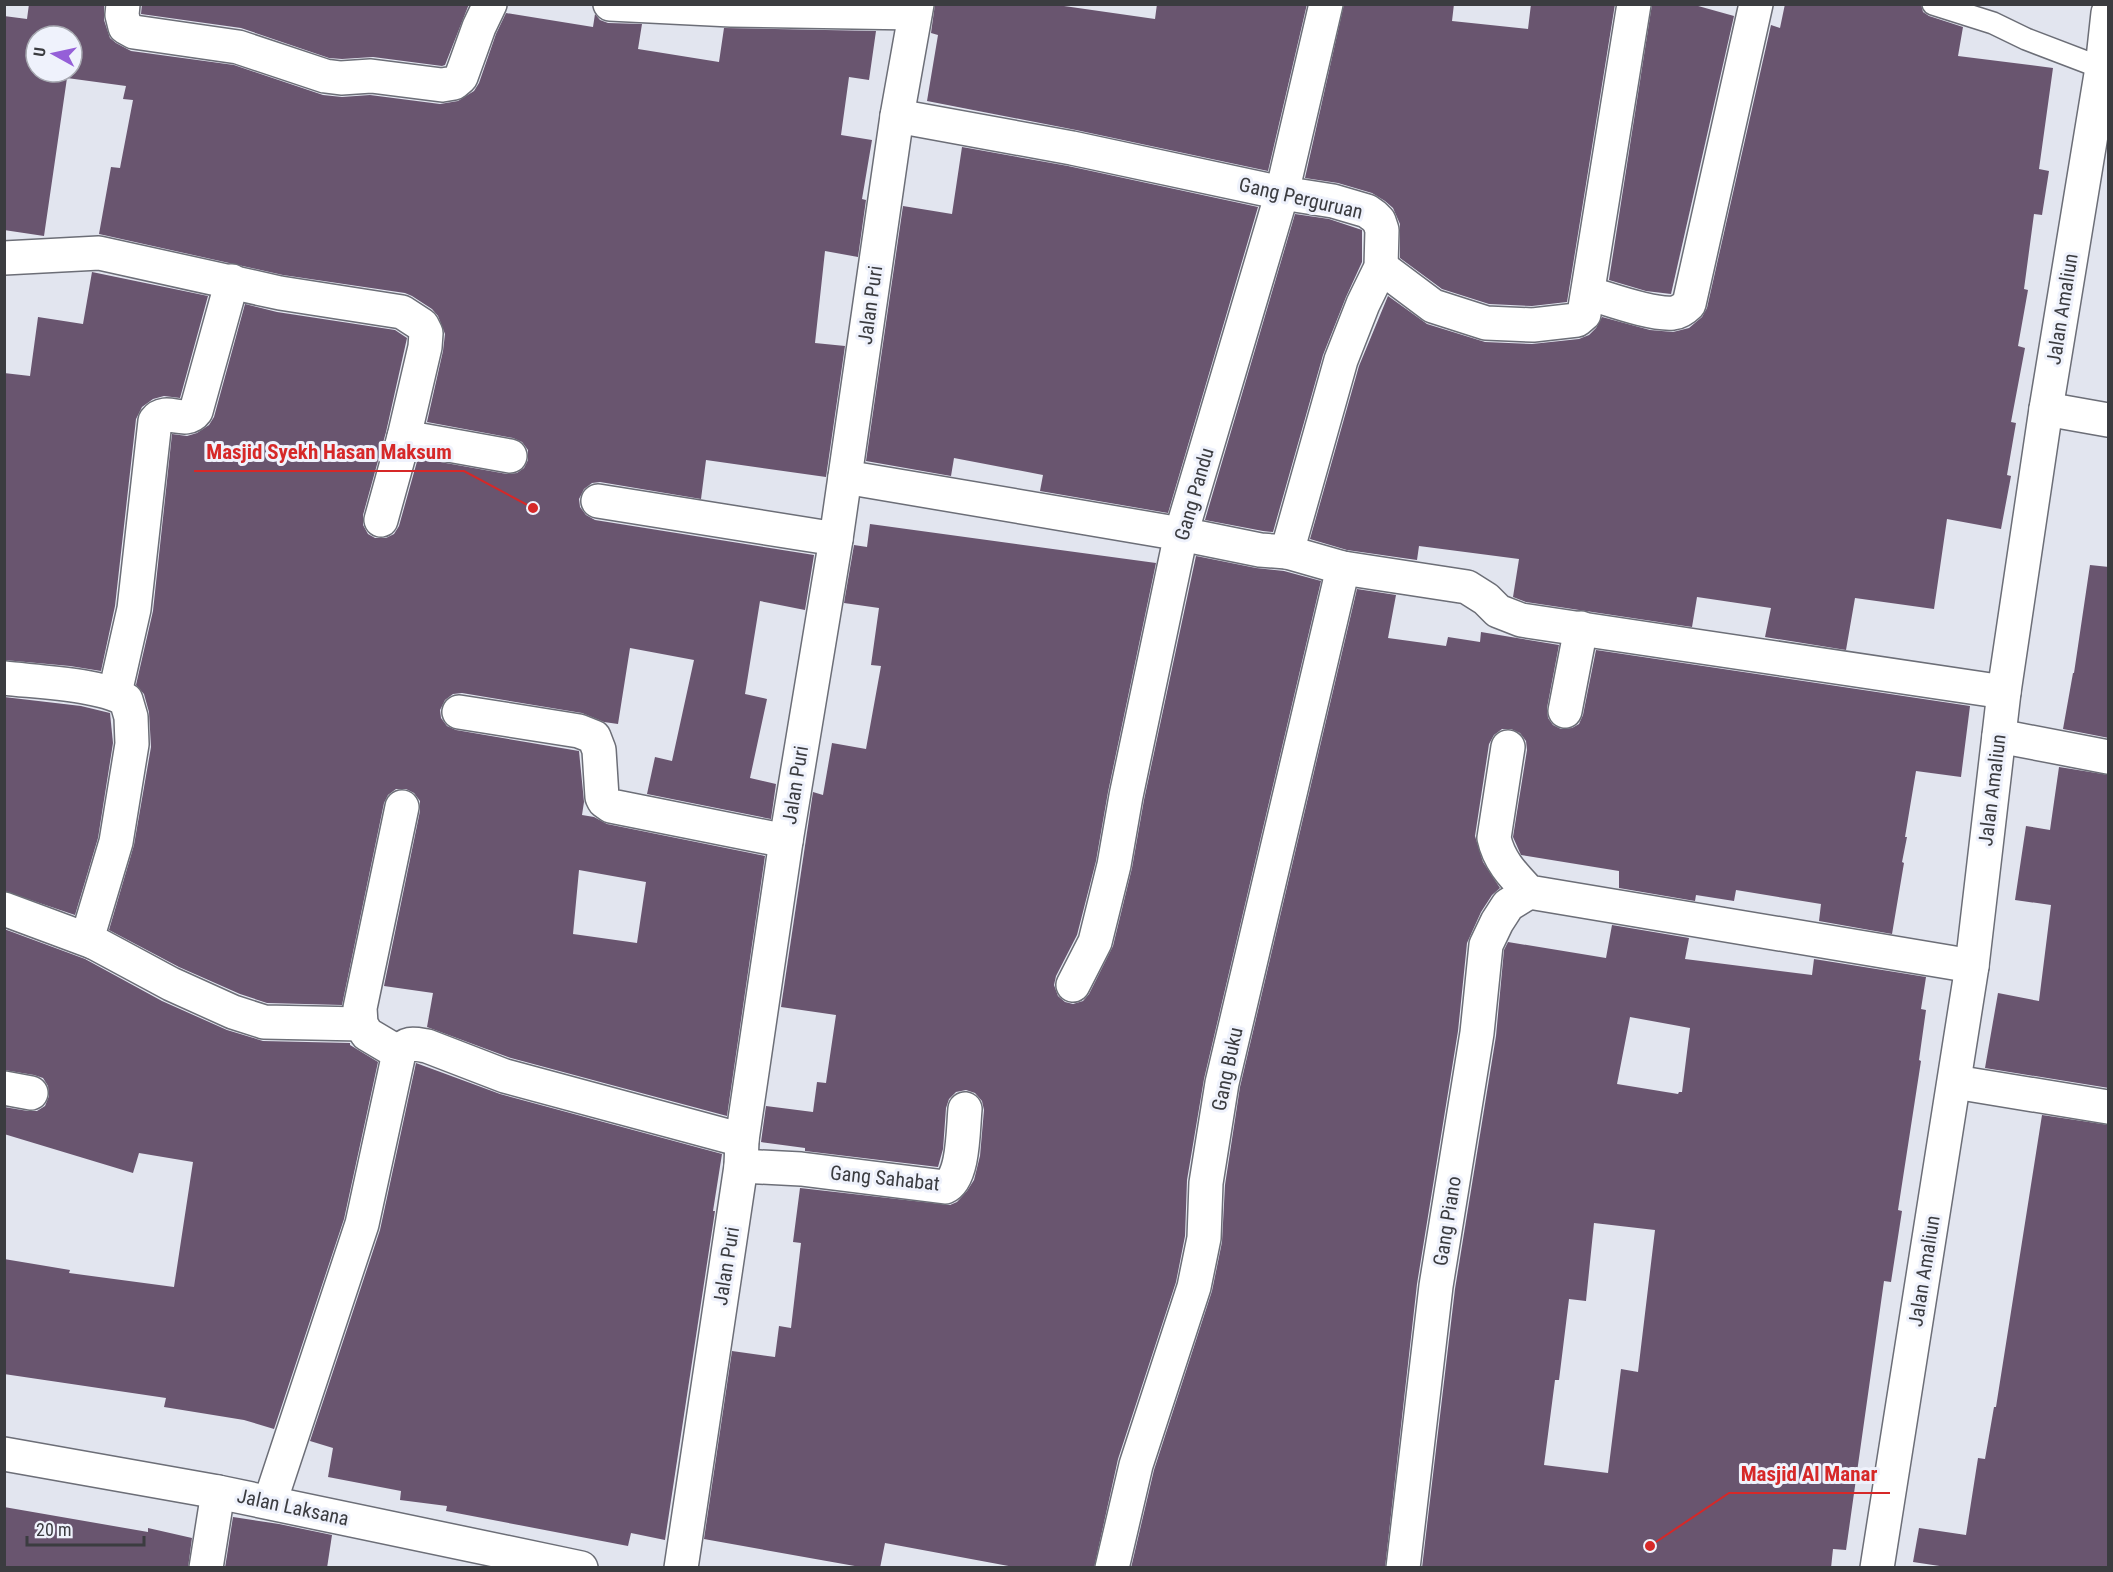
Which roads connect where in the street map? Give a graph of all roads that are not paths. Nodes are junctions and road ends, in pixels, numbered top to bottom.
1 (123, 4) edge
2 (490, 4) edge
3 (610, 4) edge
4 (1326, 4) edge
5 (1634, 4) edge
6 (1933, 4) edge
7 (1747, 6) edge
8 (916, 9) edge
9 (2109, 13) edge
10 (2105, 62) edge
11 (897, 116) junction
12 (1282, 193) junction
13 (4, 258) edge
14 (1380, 267) junction
15 (232, 281) junction
16 (1588, 293) junction
17 (2046, 409) junction
18 (2109, 420) edge
19 (404, 437) junction
20 (510, 456) dead end
21 (845, 477) junction
22 (598, 501) dead end
23 (381, 520) dead end
24 (1181, 534) junction
25 (836, 538) junction
26 (1287, 552) junction
27 (1343, 568) junction
28 (1581, 628) junction
29 (4, 678) edge
30 (2004, 692) junction
31 (114, 693) junction
32 (1565, 711) dead end
33 (459, 712) dead end
34 (1999, 736) junction
35 (1508, 747) dead end
36 (2109, 756) edge
37 (402, 807) dead end
38 (786, 841) junction
39 (1529, 892) junction
40 (4, 909) edge
41 (93, 942) junction
42 (1972, 966) junction
43 (1073, 985) dead end
44 (361, 1024) junction
45 (399, 1053) junction
46 (1955, 1082) junction
47 (2109, 1107) edge
48 (966, 1109) dead end
49 (742, 1153) junction
50 (4, 1454) edge
51 (218, 1492) junction
52 (270, 1502) junction
53 (206, 1568) edge
54 (581, 1568) edge
55 (681, 1568) edge
56 (1112, 1568) edge
57 (1403, 1568) edge
58 (1877, 1568) edge

1 - 2 street
3 - 8 street
4 - 12 street, Gang Pandu
5 - 16 street
6 - 10 lane
7 - 16 street
8 - 11 street, Jalan Puri
9 - 10 street, Jalan Amaliun
10 - 17 street, Jalan Amaliun
11 - 12 street, Gang Perguruan
11 - 21 street, Jalan Puri
12 - 14 street, Gang Perguruan
12 - 24 street, Gang Pandu
13 - 15 street
14 - 16 street
14 - 26 street
15 - 19 street
15 - 31 street
17 - 18 street
17 - 30 street, Jalan Amaliun
19 - 20 street
19 - 23 street
21 - 24 street
21 - 25 street, Jalan Puri
22 - 25 street
24 - 26 street
24 - 43 street, Gang Pandu
25 - 38 street, Jalan Puri
26 - 27 street
27 - 28 street
27 - 56 street, Gang Buku
28 - 30 street
28 - 32 street
29 - 31 street
30 - 34 street, Jalan Amaliun
31 - 41 street
33 - 38 street
34 - 36 street
34 - 42 street, Jalan Amaliun
35 - 39 street
37 - 44 street
38 - 49 street, Jalan Puri
39 - 42 street
39 - 57 street, Gang Piano
40 - 41 street
41 - 44 street
42 - 46 street, Jalan Amaliun
44 - 45 street
45 - 49 street
45 - 52 street
46 - 47 street
46 - 58 street, Jalan Amaliun
48 - 49 street, Gang Sahabat
49 - 55 street, Jalan Puri
50 - 51 street, Jalan Laksana
51 - 52 street, Jalan Laksana
51 - 53 street
52 - 54 street, Jalan Laksana

